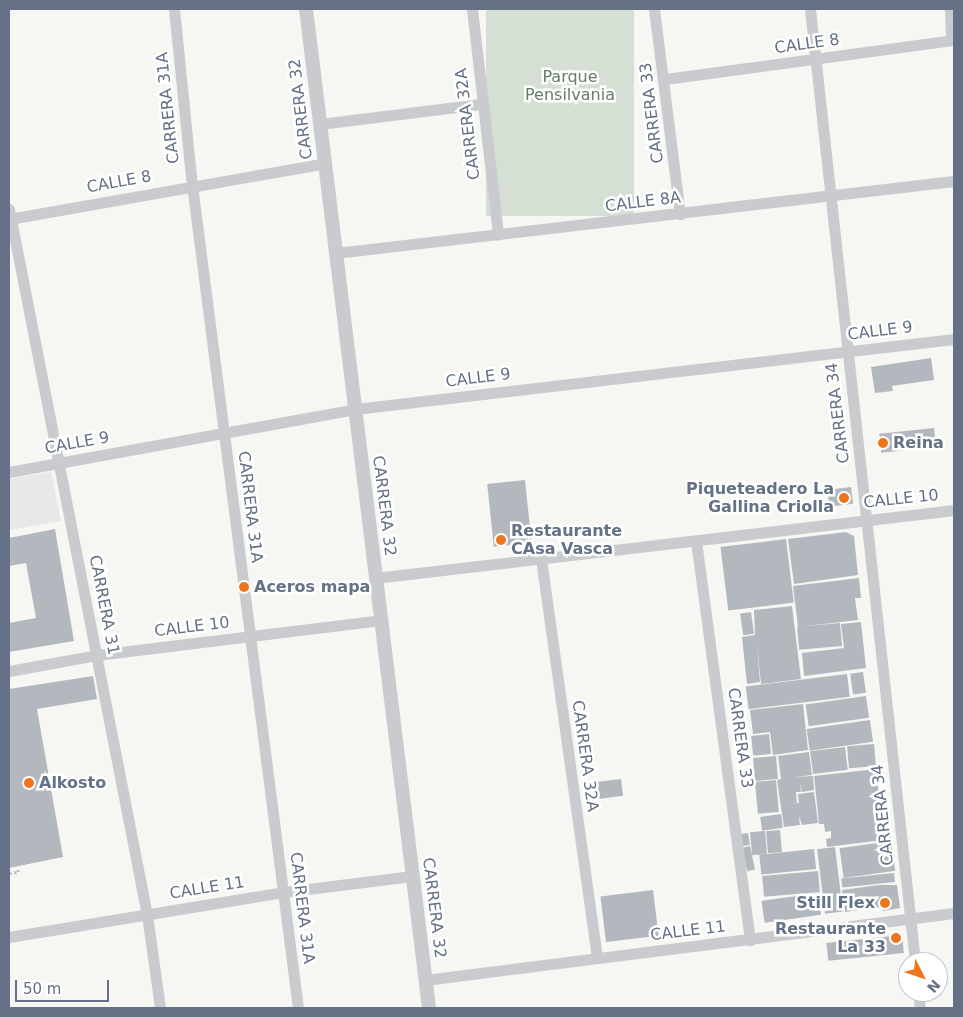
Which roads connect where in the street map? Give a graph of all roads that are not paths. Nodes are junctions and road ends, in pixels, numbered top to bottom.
1 (174, 9) edge
2 (306, 9) edge
3 (472, 9) edge
4 (654, 9) edge
5 (810, 9) edge
6 (950, 9) edge
7 (953, 40) edge
8 (815, 59) junction
9 (665, 79) junction
10 (481, 104) junction
11 (320, 124) junction
12 (325, 163) junction
13 (954, 182) edge
14 (192, 185) junction
15 (832, 196) junction
16 (680, 214) junction
17 (9, 215) edge
18 (498, 235) junction
19 (336, 253) junction
20 (954, 339) edge
21 (847, 351) junction
22 (355, 409) junction
23 (224, 433) junction
24 (58, 463) junction
25 (9, 472) edge
26 (954, 510) edge
27 (867, 519) junction
28 (696, 541) junction
29 (541, 559) junction
30 (376, 578) junction
31 (380, 620) junction
32 (250, 636) junction
33 (97, 655) junction
34 (9, 670) edge
35 (412, 876) junction
36 (284, 892) junction
37 (954, 913) edge
38 (146, 914) junction
39 (910, 919) junction
40 (9, 938) edge
41 (750, 940) junction
42 (914, 952) edge
43 (596, 958) junction
44 (425, 980) junction
45 (160, 1008) edge
46 (298, 1008) edge
47 (428, 1008) edge

1 - 14 street, CARRERA 31A
2 - 11 street, CARRERA 32
3 - 10 street, CARRERA 32A
4 - 9 street, CARRERA 33
5 - 8 street, CARRERA 34
6 - 7 street
7 - 8 street, CALLE 8
8 - 9 street, CALLE 8
8 - 15 street, CARRERA 34
9 - 16 street, CARRERA 33
10 - 11 street
10 - 18 street, CARRERA 32A
11 - 12 street, CARRERA 32
12 - 14 street, CALLE 8
12 - 19 street, CARRERA 32
13 - 15 street, CALLE 8A
14 - 17 street, CALLE 8
14 - 23 street, CARRERA 31A
15 - 16 street, CALLE 8A
15 - 21 street, CARRERA 34
16 - 18 street, CALLE 8A
17 - 24 street, CARRERA 31
18 - 19 street, CALLE 8A
19 - 22 street, CARRERA 32
20 - 21 street, CALLE 9
21 - 22 street, CALLE 9
21 - 27 street, CARRERA 34
22 - 23 street, CALLE 9
22 - 30 street, CARRERA 32
23 - 24 street, CALLE 9
23 - 32 street, CARRERA 31A
24 - 25 street, CALLE 9
24 - 33 street, CARRERA 31
26 - 27 street, CALLE 10
27 - 28 street, CALLE 10
27 - 39 street, CARRERA 34
28 - 29 street, CALLE 10
28 - 41 street, CARRERA 33
29 - 30 street, CALLE 10
29 - 43 street, CARRERA 32A
30 - 31 street, CARRERA 32
31 - 32 street, CALLE 10
31 - 35 street, CARRERA 32
32 - 33 street, CALLE 10
32 - 36 street, CARRERA 31A
33 - 34 street, CALLE 10
33 - 38 street, CARRERA 31
35 - 36 street, CALLE 11
35 - 44 street, CARRERA 32
36 - 38 street, CALLE 11
36 - 46 street, CARRERA 31A
37 - 39 street, CALLE 11
38 - 40 street, CALLE 11
38 - 45 street, CARRERA 31
39 - 41 street, CALLE 11
39 - 42 street, CARRERA 34
41 - 43 street, CALLE 11
43 - 44 street, CALLE 11
44 - 47 street, CARRERA 32

